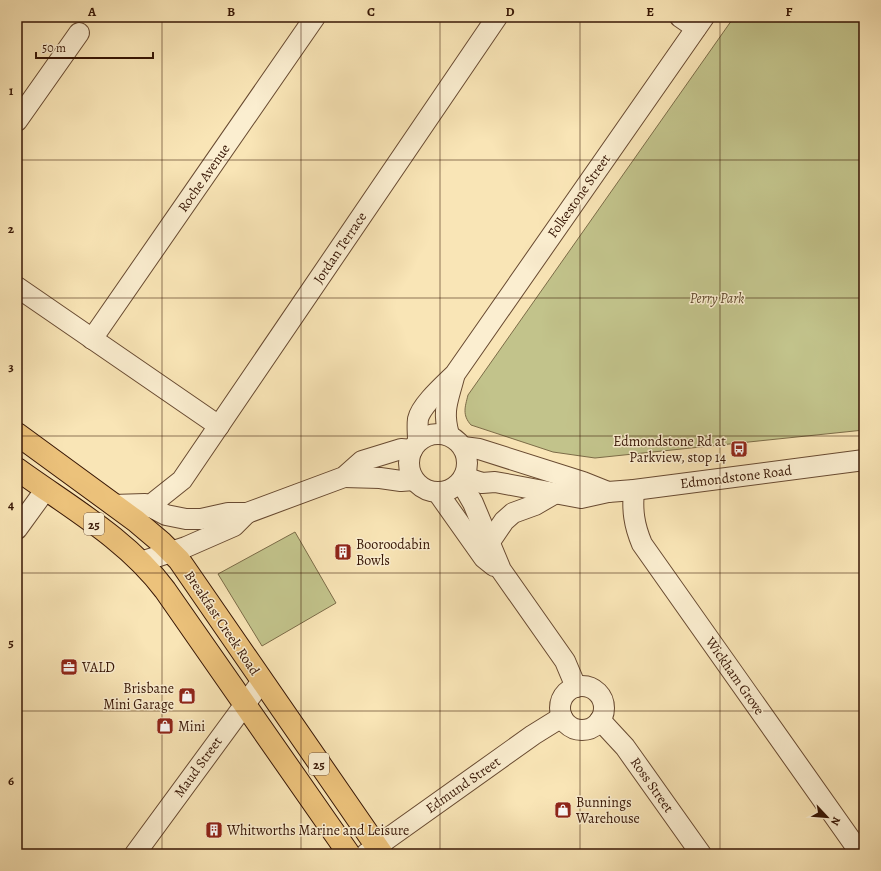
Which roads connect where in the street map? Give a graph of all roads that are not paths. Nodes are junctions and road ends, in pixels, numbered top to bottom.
1 (315, 17) edge
2 (497, 17) edge
3 (694, 21) edge
4 (79, 33) dead end
5 (17, 121) edge
6 (17, 287) edge
7 (92, 339) junction
8 (455, 374) junction
9 (219, 426) junction
10 (17, 434) edge
11 (456, 441) junction
12 (415, 446) junction
13 (864, 460) edge
14 (17, 469) edge
15 (344, 477) junction
16 (414, 480) junction
17 (463, 480) junction
18 (46, 489) junction
19 (634, 490) junction
20 (608, 492) junction
21 (438, 493) junction
22 (554, 494) junction
23 (113, 505) junction
24 (148, 506) junction
25 (247, 513) junction
26 (17, 529) edge
27 (489, 543) junction
28 (171, 552) junction
29 (141, 562) junction
30 (501, 570) junction
31 (262, 681) junction
32 (576, 687) junction
33 (244, 703) junction
34 (562, 717) junction
35 (600, 720) junction
36 (375, 851) edge
37 (135, 854) edge
38 (350, 854) edge
39 (701, 854) edge
40 (861, 854) edge

1 - 7 street, Roche Avenue
2 - 9 street, Jordan Terrace
3 - 8 street, Folkestone Street
4 - 5 street
6 - 7 street
7 - 9 street
8 - 11 street, Folkestone Street
8 - 12 street, Folkestone Street
9 - 24 street, Jordan Terrace
10 - 23 main road, Breakfast Creek Road / 25
11 - 12 street
11 - 17 street
11 - 20 street, Edmondstone Road
12 - 15 street
12 - 16 street
13 - 19 street, Edmondstone Road
14 - 18 main road, Breakfast Creek Road / 25
15 - 16 street
15 - 25 street
16 - 21 street
17 - 21 street
17 - 22 street, Edmondstone Road
17 - 27 street
18 - 26 street
18 - 29 main road, Breakfast Creek Road / 25
19 - 20 street, Edmondstone Road
19 - 40 street, Wickham Grove
20 - 22 street, Edmondstone Road
21 - 30 street
22 - 27 street
23 - 24 street
23 - 28 main road, Breakfast Creek Road / 25
24 - 25 street
25 - 28 street
27 - 30 street
28 - 29 street
28 - 31 main road, Breakfast Creek Road / 25
29 - 33 main road, Breakfast Creek Road / 25
30 - 32 street
31 - 33 street, Maud Street
31 - 36 main road, Breakfast Creek Road / 25
32 - 34 street
32 - 35 street
33 - 37 street, Maud Street
33 - 38 main road, Breakfast Creek Road / 25
34 - 35 street
34 - 36 street, Edmund Street
35 - 39 street, Ross Street

